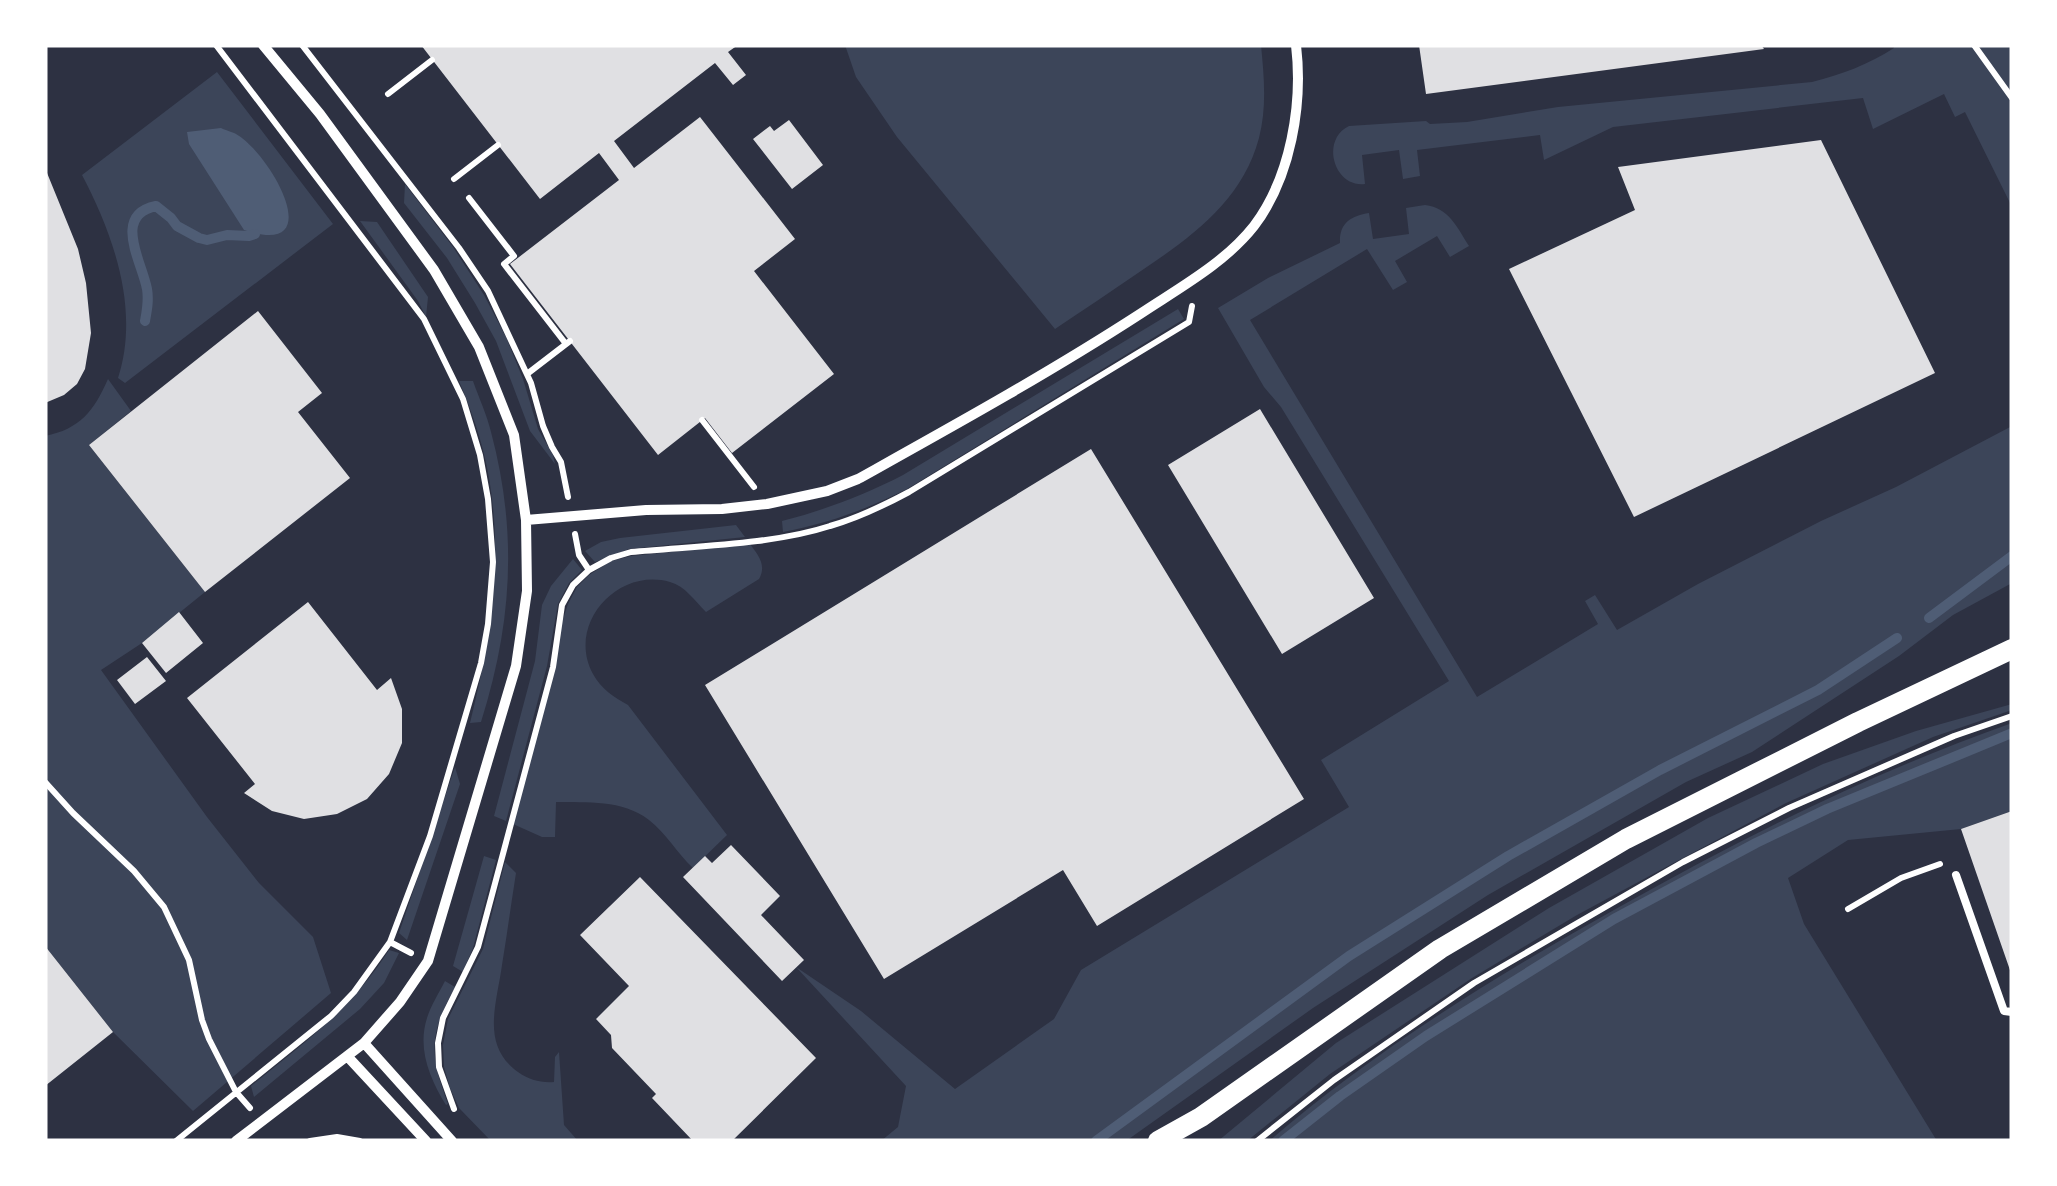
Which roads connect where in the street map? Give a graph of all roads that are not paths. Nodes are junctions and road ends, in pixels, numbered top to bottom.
1 (263, 45) edge
2 (1296, 45) edge
3 (526, 520) junction
4 (2012, 649) edge
5 (1956, 875) dead end
6 (2012, 1012) edge
7 (364, 1043) junction
8 (348, 1057) junction
9 (1201, 1117) junction
10 (236, 1141) edge
11 (426, 1141) edge
12 (452, 1141) edge
13 (1158, 1141) edge
14 (1178, 1141) edge

1 - 3 street
2 - 3 street
3 - 7 street
4 - 9 main road
5 - 6 lane
7 - 8 street
7 - 12 street
8 - 10 street
8 - 11 street
9 - 13 main road
9 - 14 main road

